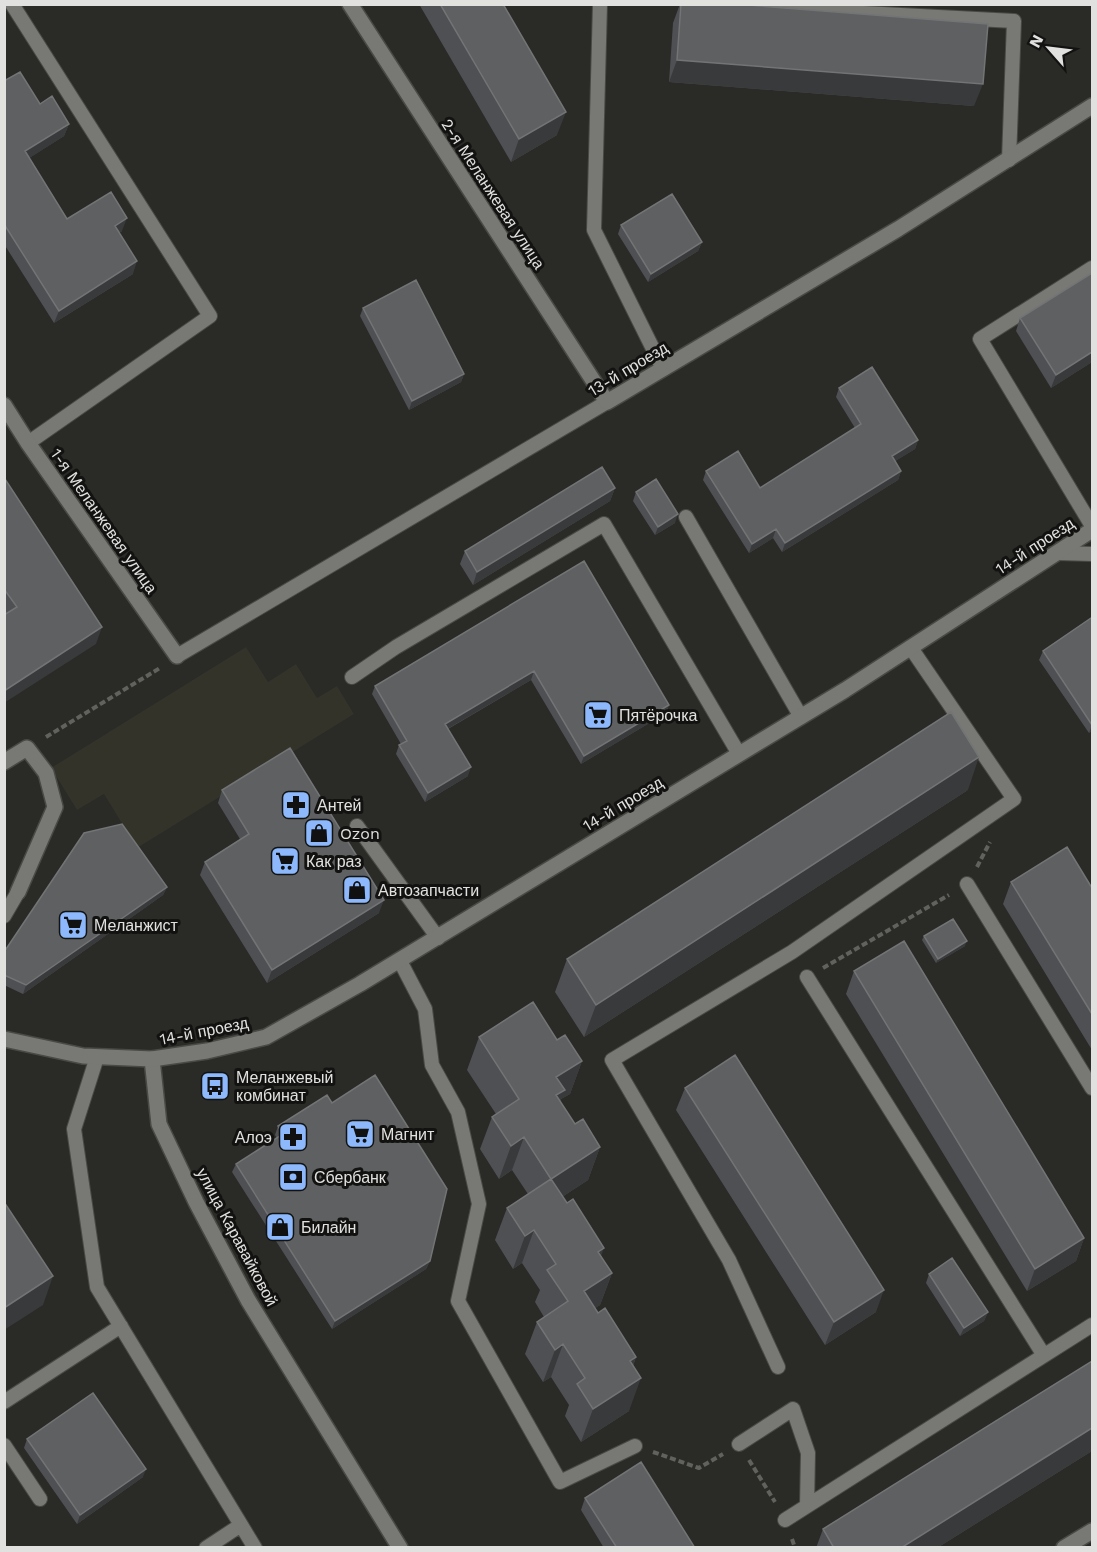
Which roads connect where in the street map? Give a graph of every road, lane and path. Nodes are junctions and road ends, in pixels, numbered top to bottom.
1 (12, 4) edge
2 (350, 4) edge
3 (600, 4) edge
4 (756, 7) edge
5 (1092, 106) edge
6 (1009, 160) junction
7 (1092, 268) edge
8 (663, 369) junction
9 (607, 402) junction
10 (4, 405) edge
11 (28, 443) junction
12 (686, 517) dead end
13 (1092, 528) edge
14 (1057, 553) junction
15 (1092, 554) edge
16 (911, 648) junction
17 (177, 656) junction
18 (352, 678) dead end
19 (801, 717) junction
20 (27, 748) junction
21 (739, 754) junction
22 (4, 762) edge
23 (357, 826) dead end
24 (967, 884) joint
25 (18, 892) joint
26 (4, 916) edge
27 (438, 938) junction
28 (400, 961) junction
29 (807, 977) joint
30 (4, 1039) edge
31 (97, 1057) junction
32 (152, 1059) junction
33 (1092, 1088) edge
34 (1092, 1325) edge
35 (121, 1326) junction
36 (1043, 1354) junction
37 (777, 1368) dead end
38 (4, 1402) edge
39 (739, 1444) junction
40 (4, 1445) edge
41 (635, 1446) joint
42 (40, 1498) dead end
43 (807, 1506) junction
44 (786, 1520) joint
45 (241, 1525) junction
46 (1092, 1531) edge
47 (206, 1548) edge
48 (255, 1548) edge
49 (400, 1548) edge
50 (1064, 1548) edge

1 - 11 lane
2 - 9 street, 2-я Меланжевая улица
3 - 8 lane
4 - 6 lane
5 - 6 street, 13-й проезд
6 - 8 street, 13-й проезд
7 - 13 lane
8 - 9 street, 13-й проезд
9 - 17 lane, 13-й проезд
10 - 11 street, 1-я Меланжевая улица
11 - 17 street, 1-я Меланжевая улица
12 - 19 lane
13 - 14 street, 14-й проезд
14 - 15 lane
14 - 16 street, 14-й проезд
16 - 19 street, 14-й проезд
16 - 37 lane
17 - 20 path
18 - 21 lane
19 - 21 street, 14-й проезд
20 - 22 street
20 - 25 street
21 - 27 street, 14-й проезд
23 - 27 lane
24 - 29 path
24 - 33 lane
25 - 26 lane
27 - 28 street, 14-й проезд
28 - 32 street, 14-й проезд
28 - 41 lane
29 - 36 lane
30 - 31 street
31 - 32 street
31 - 35 lane
32 - 49 street, улица Каравайковой
34 - 36 lane
35 - 38 lane
35 - 45 lane
36 - 43 lane
39 - 41 path
39 - 43 lane
39 - 44 path
40 - 42 lane
43 - 44 lane
45 - 47 lane
45 - 48 lane
46 - 50 street

